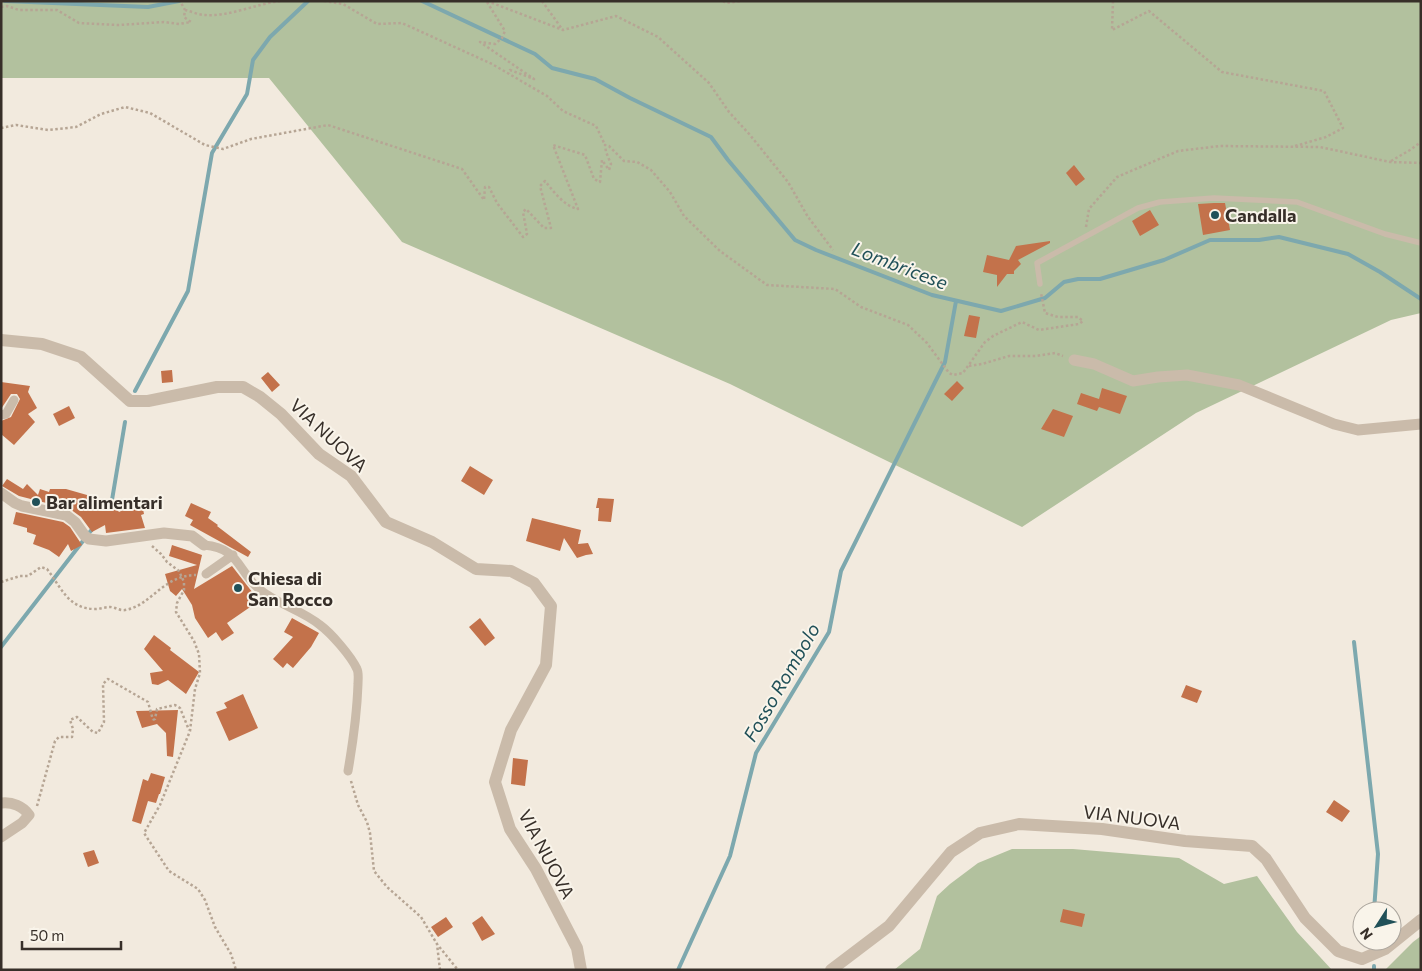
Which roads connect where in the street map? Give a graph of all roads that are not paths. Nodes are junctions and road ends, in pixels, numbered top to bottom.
1 (1421, 242) edge
2 (1040, 284) dead end
3 (1, 340) edge
4 (1074, 360) road end
5 (14, 400) dead end
6 (1, 415) edge
7 (1421, 424) edge
8 (1, 493) edge
9 (204, 545) joint
10 (233, 556) junction
11 (206, 574) dead end
12 (348, 771) road end
13 (2, 803) edge
14 (1, 837) edge
15 (1421, 920) edge
16 (581, 970) edge
17 (831, 970) edge

1 - 2 lane
3 - 16 street, VIA NUOVA
4 - 7 street
5 - 6 street
8 - 9 street
9 - 10 street
10 - 11 street
10 - 12 street
13 - 14 street
15 - 17 street, VIA NUOVA

